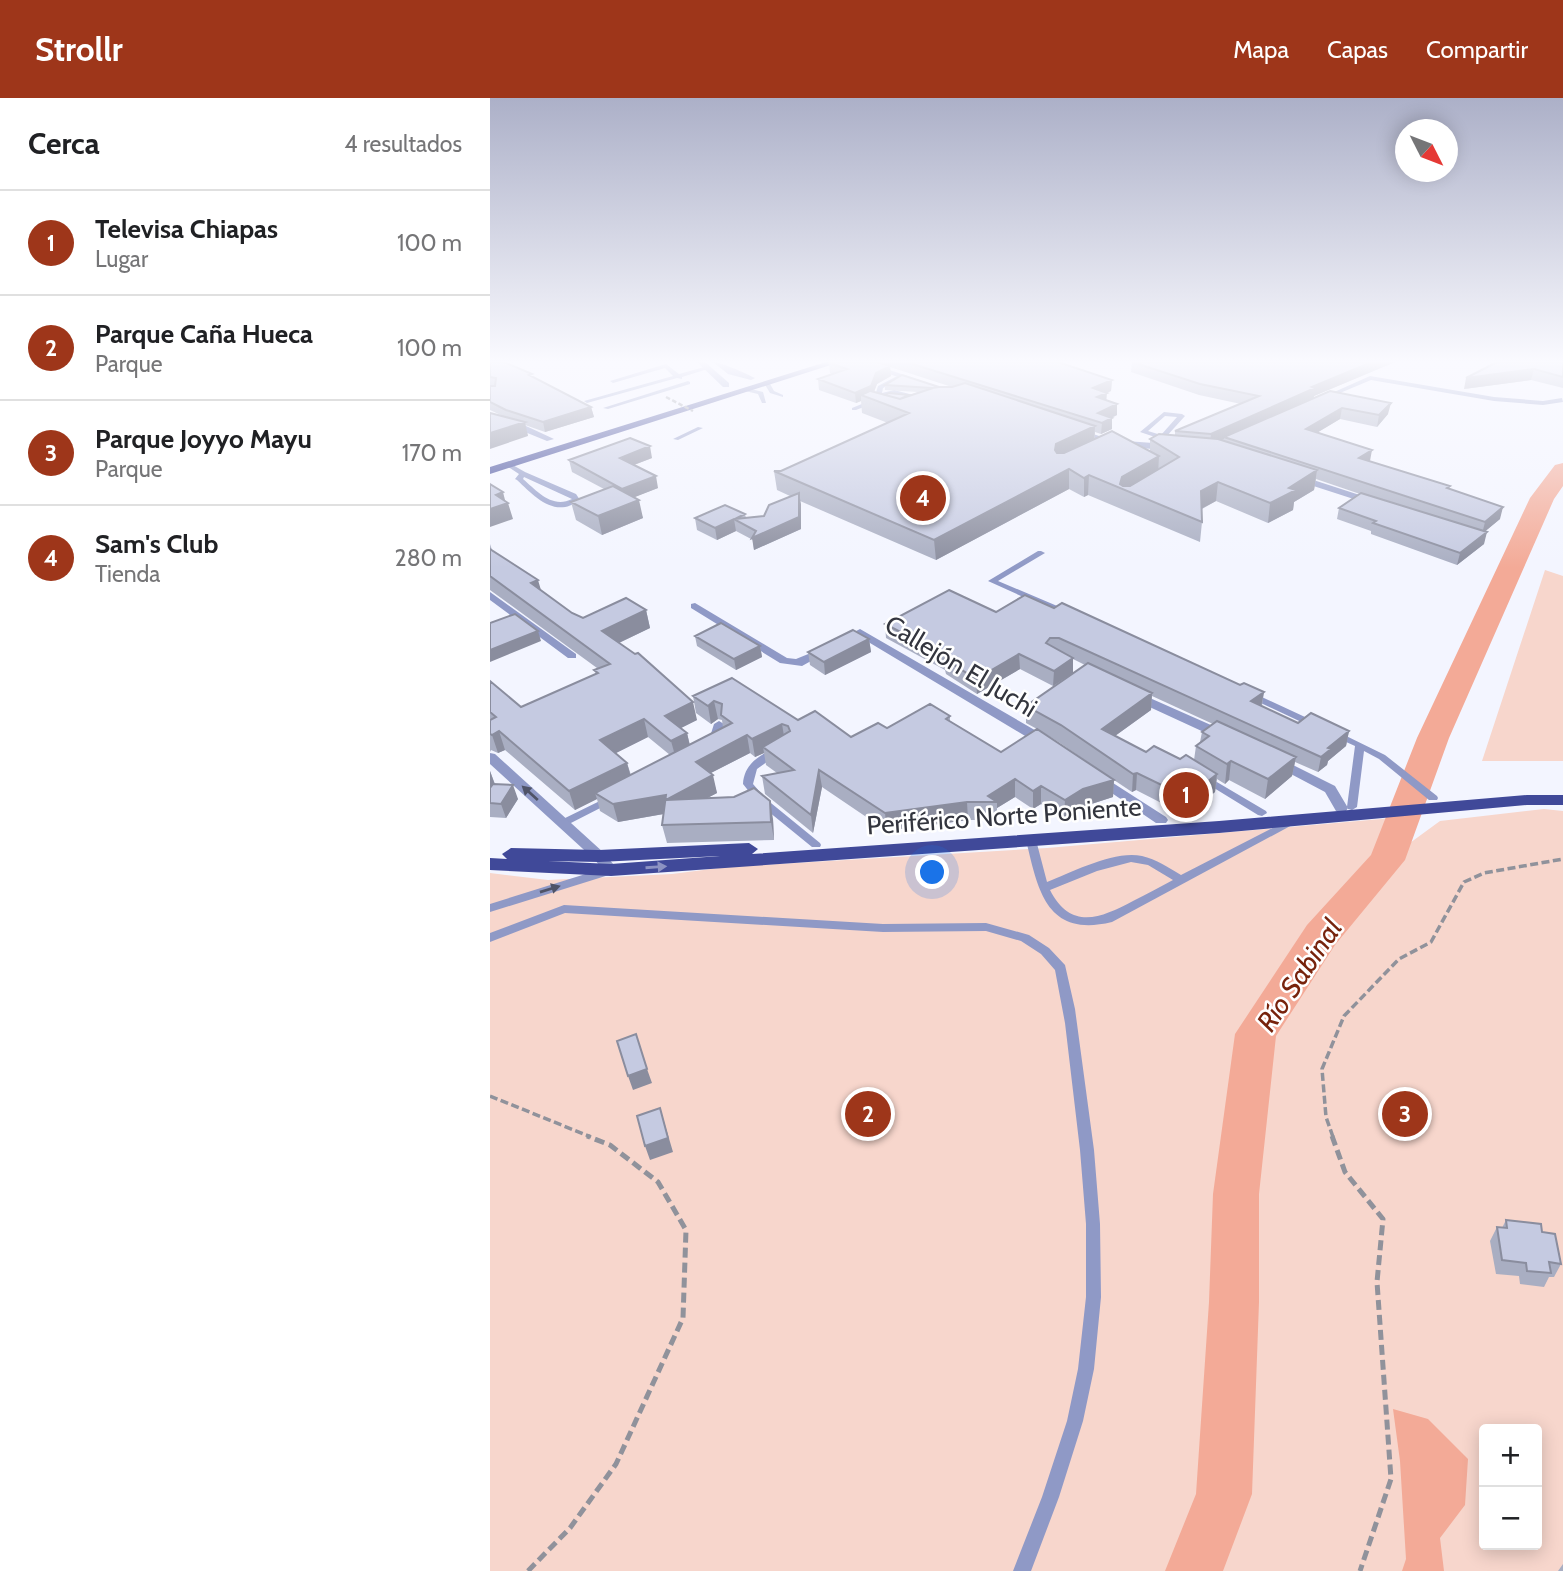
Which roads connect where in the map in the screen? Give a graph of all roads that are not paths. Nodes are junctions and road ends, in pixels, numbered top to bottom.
1 (530, 431) edge
2 (577, 431) edge
3 (611, 431) edge
4 (694, 431) edge
5 (1073, 431) edge
6 (1144, 431) edge
7 (1169, 431) edge
8 (1162, 437) junction
9 (550, 439) junction
10 (676, 439) dead end
11 (1111, 443) junction
12 (1159, 447) junction
13 (1101, 448) edge
14 (1179, 448) edge
15 (1135, 456) edge
16 (490, 459) edge
17 (509, 465) junction
18 (490, 471) edge
19 (1284, 474) edge
20 (522, 475) junction
21 (1387, 507) edge
22 (1041, 553) dead end
23 (490, 595) edge
24 (695, 606) dead end
25 (1080, 619) edge
26 (572, 656) dead end
27 (1122, 688) edge
28 (1243, 691) edge
29 (719, 724) edge
30 (1231, 740) edge
31 (1360, 745) junction
32 (786, 747) edge
33 (1054, 748) edge
34 (707, 750) edge
35 (490, 757) edge
36 (1268, 757) edge
37 (1086, 769) edge
38 (1197, 773) edge
39 (1563, 792) edge
40 (621, 794) edge
41 (1426, 798) junction
42 (1563, 800) edge
43 (1346, 807) junction
44 (1385, 808) junction
45 (1262, 813) junction
46 (1161, 821) junction
47 (1291, 821) junction
48 (563, 823) junction
49 (1031, 840) junction
50 (816, 845) junction
51 (490, 852) edge
52 (599, 856) junction
53 (490, 864) edge
54 (611, 870) junction
55 (1181, 880) junction
56 (1044, 887) junction
57 (490, 908) edge
58 (490, 938) edge
59 (1022, 1571) edge

1 - 9 street
2 - 9 main road
3 - 17 main road
4 - 10 lane
5 - 11 street
6 - 8 lane
7 - 8 lane
8 - 12 lane
9 - 16 main road
11 - 12 street
11 - 13 street
11 - 15 street
12 - 14 street
17 - 18 main road
17 - 20 lane
19 - 21 street
20 - 20 lane
22 - 25 lane
23 - 26 street
24 - 33 street, Callejón El Juchi
27 - 30 street
28 - 31 lane
29 - 34 lane
31 - 41 lane
31 - 43 lane
32 - 50 lane
48 -> 35 street
36 - 43 street
37 - 46 street
38 - 45 lane
39 - 41 main road, Periférico Norte Poniente
40 - 48 lane
41 - 42 main road, Periférico Norte Poniente
41 - 44 main road, Periférico Norte Poniente
43 - 44 main road, Periférico Norte Poniente
43 - 45 main road, Periférico Norte Poniente
44 - 47 main road, Periférico Norte Poniente
45 - 46 main road, Periférico Norte Poniente
46 - 50 main road, Periférico Norte Poniente
47 - 49 main road, Periférico Norte Poniente
47 - 55 lane
48 - 52 street
54 -> 49 main road, Periférico Norte Poniente
49 - 56 lane
50 - 52 main road, Periférico Norte Poniente
51 - 52 main road, Periférico Norte Poniente
52 - 54 street
53 - 54 main road, Periférico Norte Poniente
57 -> 54 lane
55 - 56 lane
55 - 56 lane
58 - 59 lane

